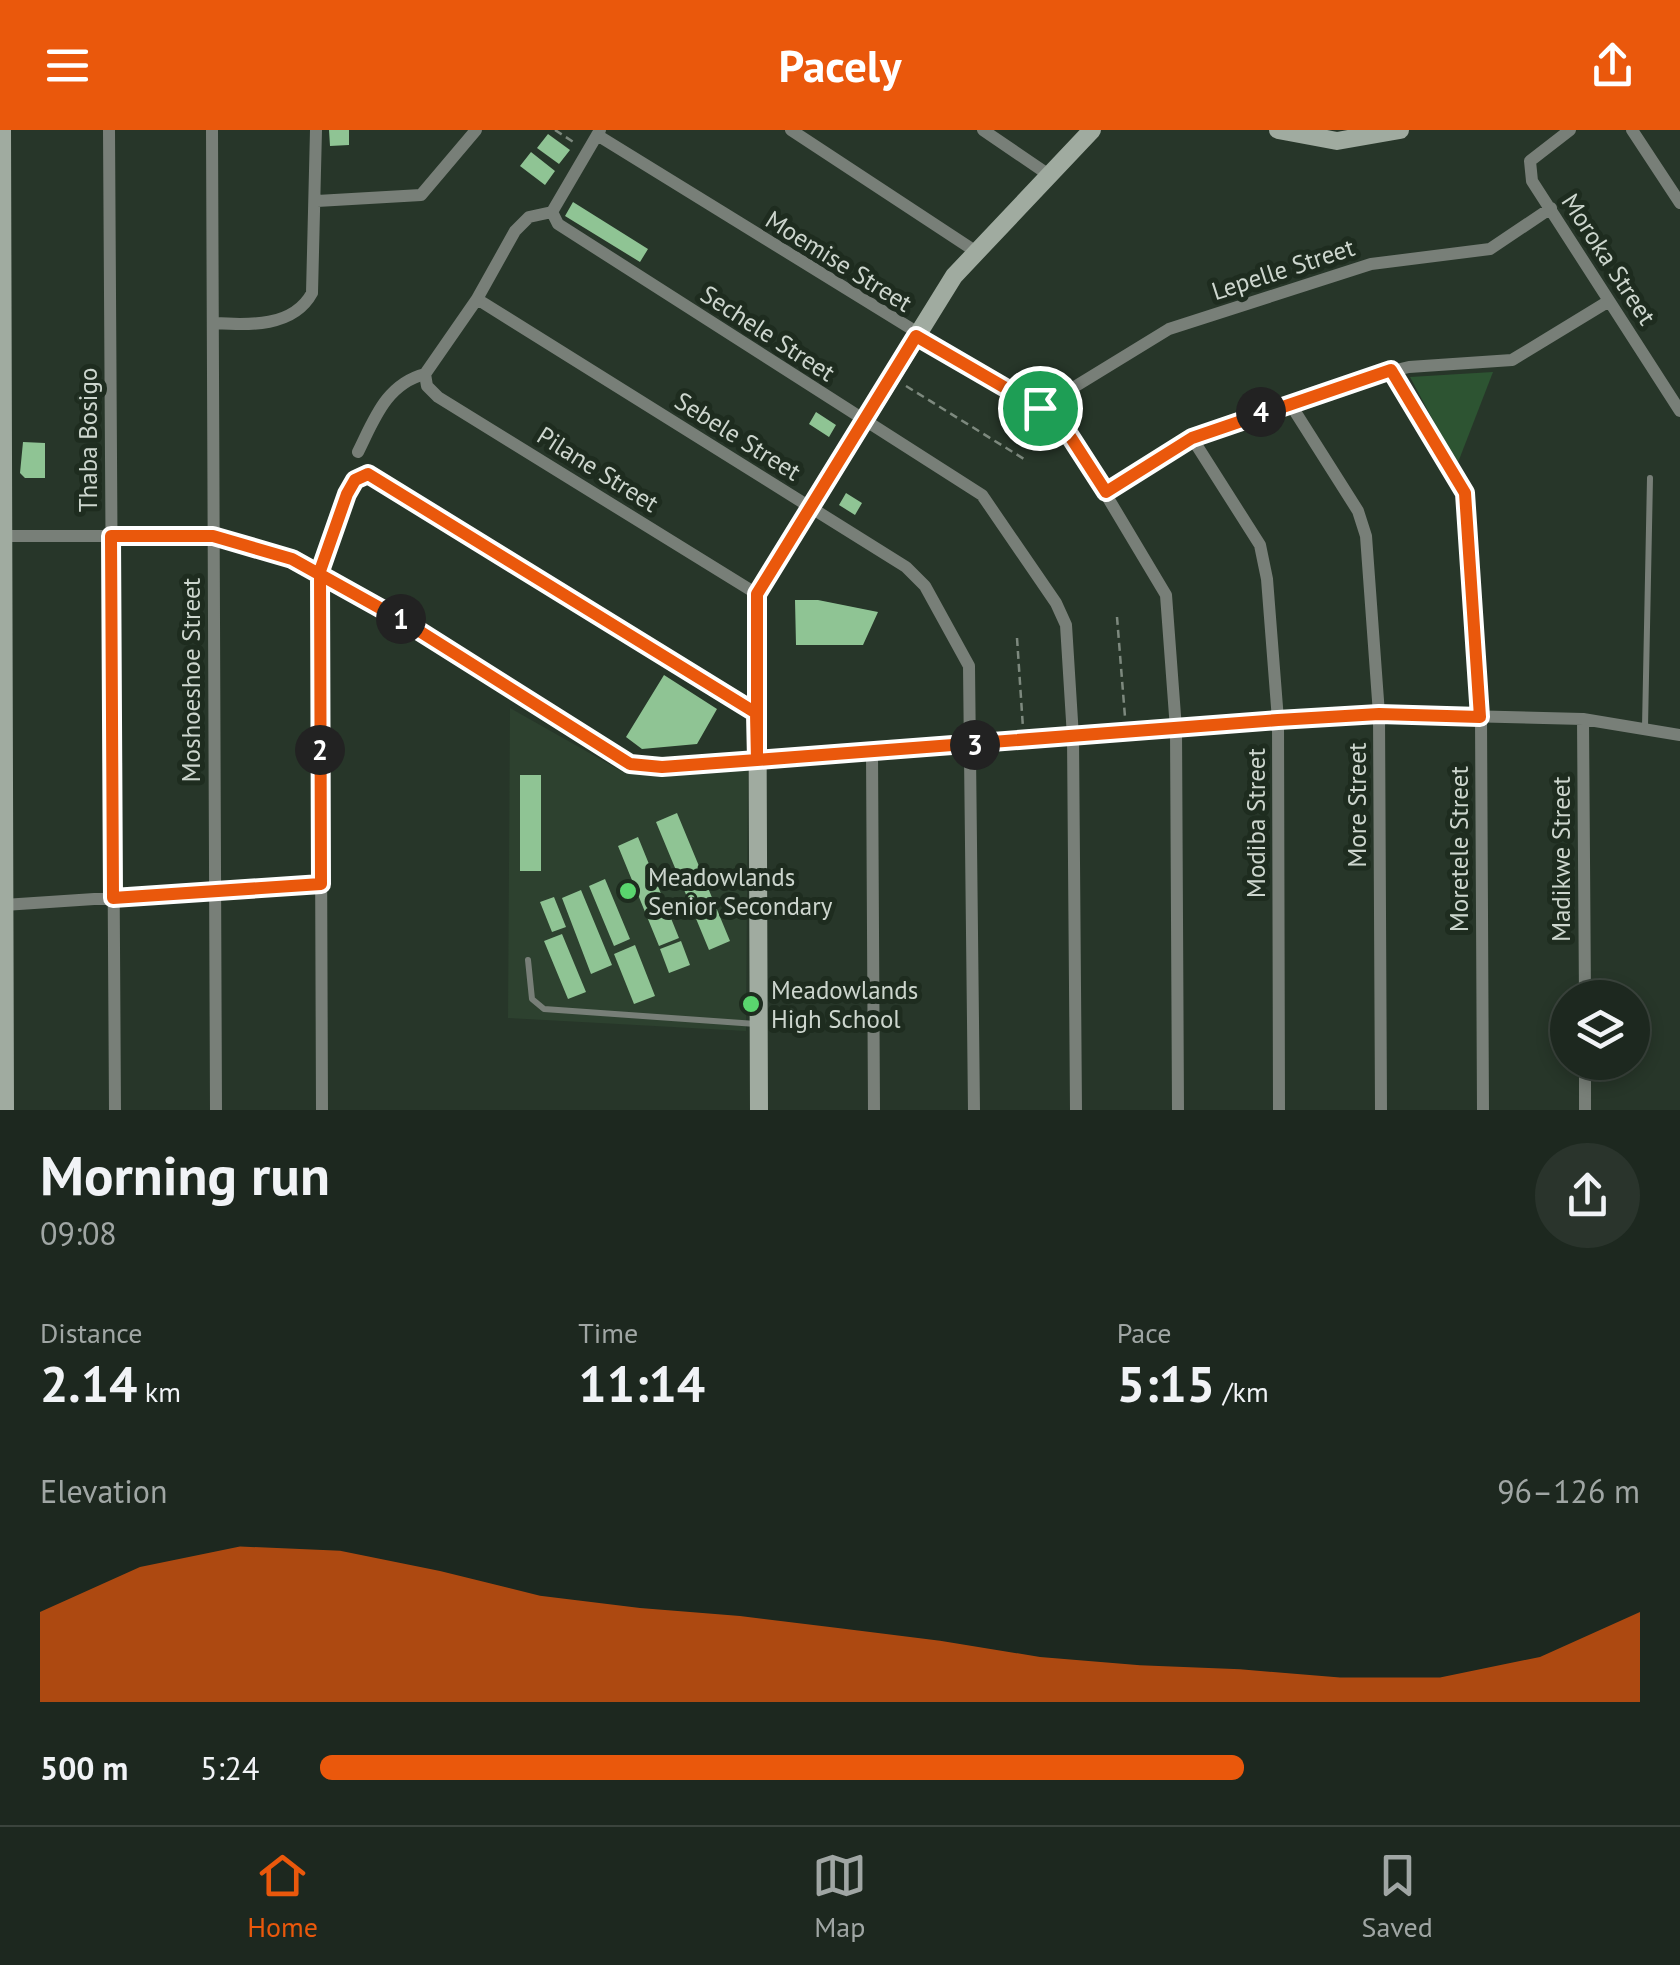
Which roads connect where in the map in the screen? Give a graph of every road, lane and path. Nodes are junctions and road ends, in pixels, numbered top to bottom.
1 (2, 130) edge
2 (109, 130) edge
3 (212, 130) edge
4 (316, 130) edge
5 (555, 130) edge
6 (791, 130) edge
7 (983, 130) edge
8 (1092, 130) edge
9 (1278, 130) edge
10 (1400, 130) edge
11 (1570, 130) edge
12 (1632, 130) edge
13 (473, 131) edge
14 (598, 133) edge
15 (587, 152) junction
16 (1048, 174) junction
17 (317, 201) junction
18 (1680, 204) edge
19 (1550, 208) junction
20 (552, 212) junction
21 (975, 251) junction
22 (477, 299) junction
23 (1609, 301) junction
24 (214, 324) junction
25 (916, 336) junction
26 (1391, 370) junction
27 (424, 374) junction
28 (890, 375) junction
29 (1289, 402) junction
30 (1040, 408) junction
31 (1680, 411) edge
32 (861, 421) junction
33 (1192, 438) junction
34 (358, 452) dead end
35 (1024, 459) dead end
36 (1650, 478) dead end
37 (1106, 492) junction
38 (808, 507) junction
39 (3, 536) junction
40 (111, 536) junction
41 (213, 536) junction
42 (320, 571) junction
43 (757, 594) junction
44 (1117, 617) dead end
45 (1017, 638) dead end
46 (756, 713) junction
47 (1379, 714) junction
48 (1480, 717) junction
49 (1583, 719) junction
50 (1278, 720) junction
51 (1645, 728) junction
52 (1176, 729) junction
53 (1126, 733) junction
54 (1680, 735) edge
55 (1074, 737) junction
56 (1024, 740) junction
57 (973, 745) junction
58 (872, 751) junction
59 (757, 760) junction
60 (321, 884) junction
61 (216, 890) junction
62 (113, 898) junction
63 (4, 905) junction
64 (528, 960) dead end
65 (1584, 980) edge
66 (758, 1024) junction
67 (1585, 1080) edge
68 (5, 1110) edge
69 (115, 1110) edge
70 (216, 1110) edge
71 (322, 1110) edge
72 (758, 1110) edge
73 (874, 1110) edge
74 (974, 1110) edge
75 (1076, 1110) edge
76 (1178, 1110) edge
77 (1280, 1110) edge
78 (1381, 1110) edge
79 (1483, 1110) edge
80 (1585, 1110) edge

1 - 39 street
2 - 40 street, Thaba Bosigo
3 - 24 street, Moshoeshoe Street
4 - 17 street
5 - 15 path
6 - 21 street
7 - 16 street
8 - 16 street
9 - 10 street
11 - 19 street, Moroka Street
12 - 18 street
13 - 17 street
14 - 15 street
14 - 25 street, Moemise Street
15 - 20 street
16 - 21 street
17 - 24 street
19 - 23 street, Moroka Street
19 - 30 street, Lepelle Street
20 - 22 street
20 - 32 street, Sechele Street
21 - 25 street
22 - 27 street
22 - 38 street, Sebele Street
23 - 26 street
23 - 31 street, Moroka Street
24 - 41 street, Moshoeshoe Street
25 - 28 street
25 - 30 street, Moemise Street
26 - 29 street
26 - 48 street, Moretele Street
27 - 34 street
27 - 43 street, Pilane Street
28 - 32 street
28 - 35 path
29 - 33 street
29 - 47 street, More Street
30 - 37 street, Moemise Street
32 - 38 street
32 - 55 street, Sechele Street
33 - 37 street
33 - 50 street, Modiba Street
36 - 51 lane
37 - 52 street, Moemise Street
38 - 43 street
38 - 57 street, Sebele Street
39 - 40 street
39 - 63 street
40 - 41 street
40 - 62 street, Thaba Bosigo
41 - 42 street
41 - 61 street, Moshoeshoe Street
42 - 46 street
42 - 59 street
42 - 60 street
43 - 46 street
44 - 53 path
45 - 56 path
46 - 59 street
47 - 48 street
47 - 50 street
47 - 78 street, More Street
48 - 49 street
48 - 79 street, Moretele Street
49 - 51 street
49 - 65 street, Madikwe Street
50 - 52 street
50 - 77 street, Modiba Street
51 - 54 street
52 - 53 street
52 - 76 street, Moemise Street
53 - 55 street
55 - 56 street
55 - 75 street, Sechele Street
56 - 57 street
57 - 58 street
57 - 74 street, Sebele Street
58 - 59 street
58 - 73 street
59 - 66 street
60 - 61 street
60 - 71 street
61 - 62 street
61 - 70 street, Moshoeshoe Street
62 - 63 street
62 - 69 street, Thaba Bosigo
63 - 68 street
64 - 66 lane
66 - 72 street
67 - 80 street

